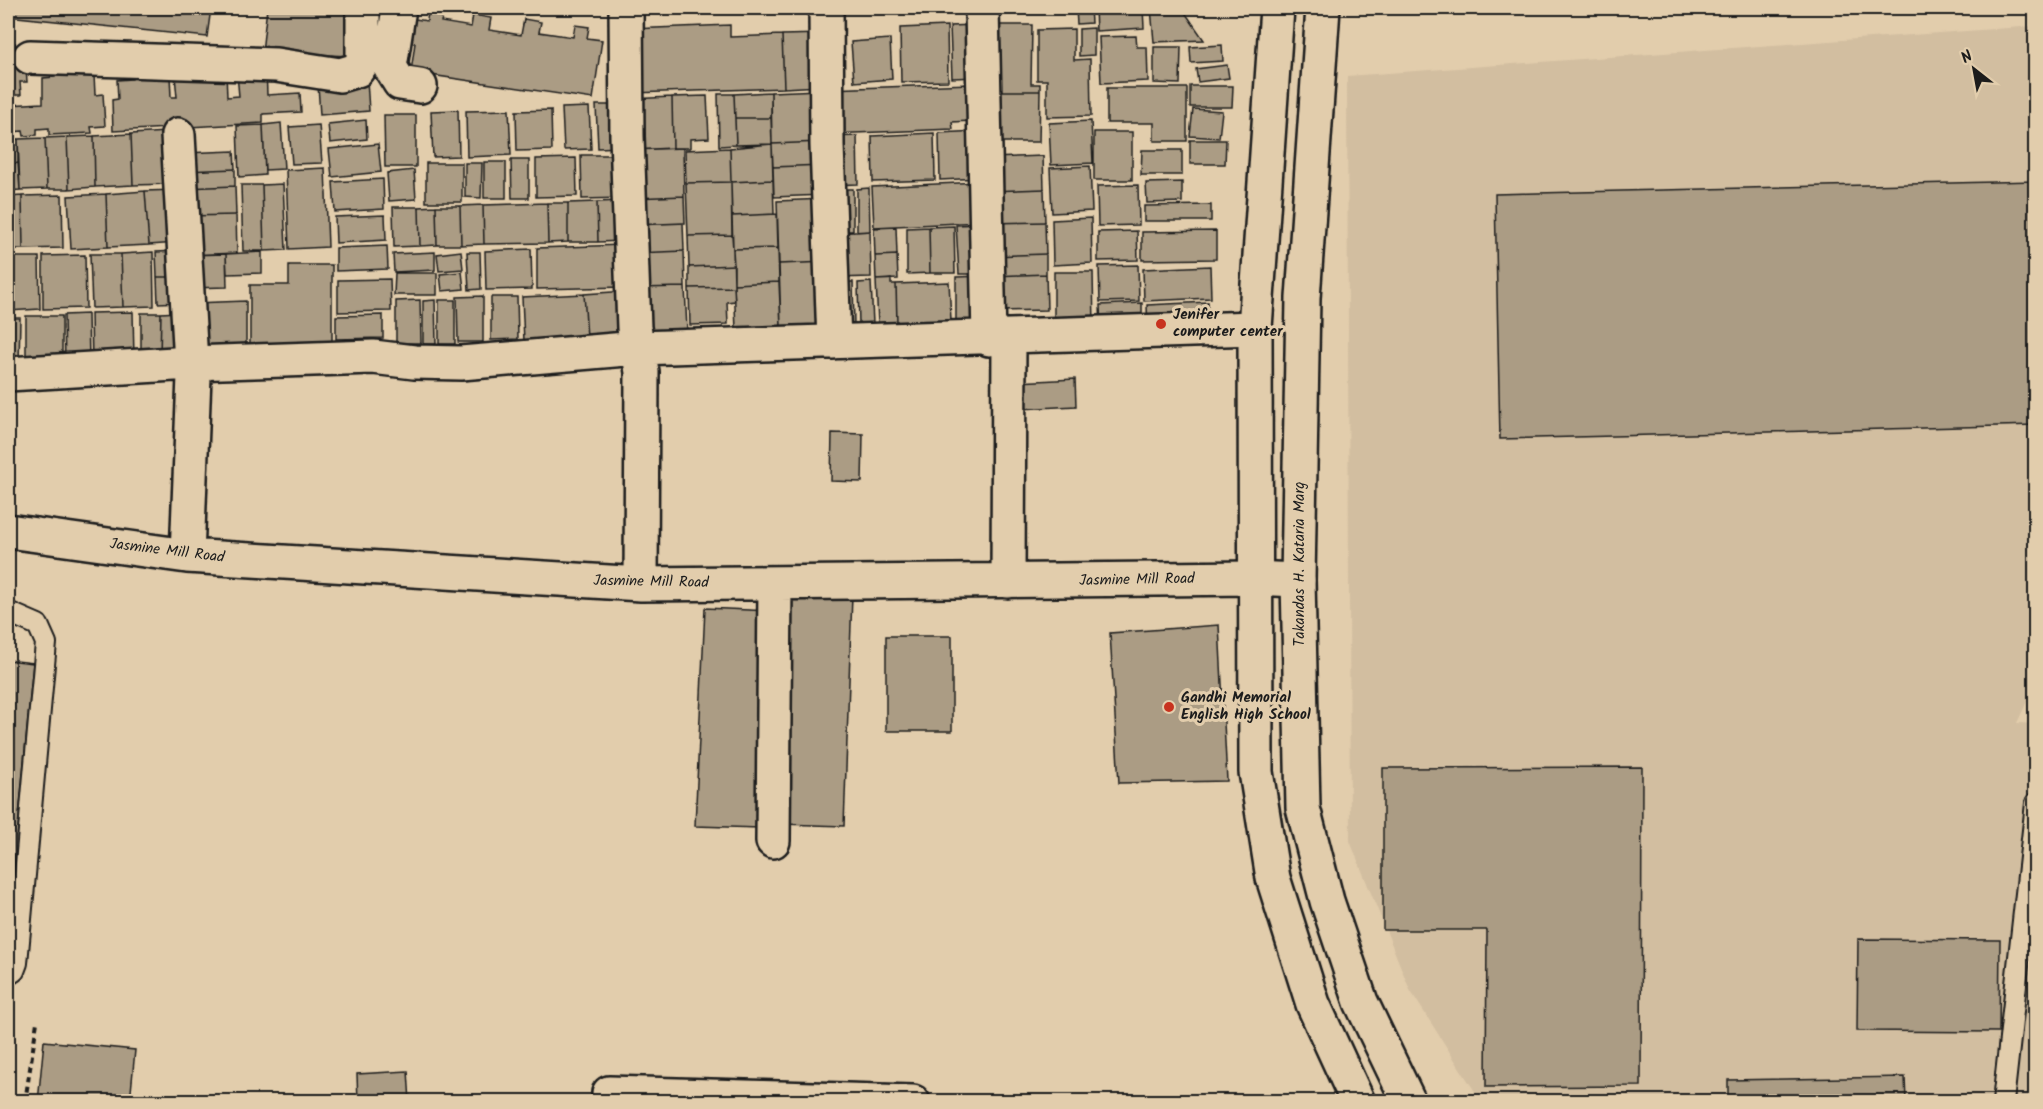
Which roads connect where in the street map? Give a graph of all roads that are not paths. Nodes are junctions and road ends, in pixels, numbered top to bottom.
1 (363, 8) edge
2 (399, 8) edge
3 (626, 8) edge
4 (826, 8) edge
5 (982, 8) edge
6 (1277, 8) edge
7 (1323, 8) edge
8 (30, 57) dead end
9 (420, 86) dead end
10 (178, 135) dead end
11 (1263, 202) junction
12 (1309, 208) junction
13 (1255, 328) junction
14 (999, 338) junction
15 (834, 342) junction
16 (638, 348) junction
17 (190, 363) junction
18 (8, 374) edge
19 (8, 534) edge
20 (187, 556) junction
21 (1254, 578) junction
22 (1298, 580) junction
23 (1008, 581) junction
24 (775, 583) junction
25 (641, 584) junction
26 (8, 612) edge
27 (2036, 802) edge
28 (773, 841) dead end
29 (8, 975) edge
30 (609, 1093) dead end
31 (913, 1101) edge
32 (1358, 1101) edge
33 (1409, 1101) edge
34 (2002, 1101) edge

1 - 8 street
2 - 9 street
3 - 16 street
4 - 15 street
5 - 14 street
6 - 11 street
7 - 12 street, Takandas H. Kataria Marg
10 - 17 street
11 - 12 street
11 - 13 street
12 - 22 street, Takandas H. Kataria Marg
13 - 14 street
13 - 21 street
14 - 15 street
14 - 23 street
15 - 16 street
16 - 17 street
16 - 25 street
17 - 18 street
17 - 20 street
19 - 20 street, Jasmine Mill Road
20 - 25 street, Jasmine Mill Road
21 - 22 street, Jasmine Mill Road
21 - 23 street, Jasmine Mill Road
21 - 32 street
22 - 33 street, Takandas H. Kataria Marg
23 - 24 street, Jasmine Mill Road
24 - 25 street, Jasmine Mill Road
24 - 28 street
26 - 29 lane
27 - 34 lane
30 - 31 street

